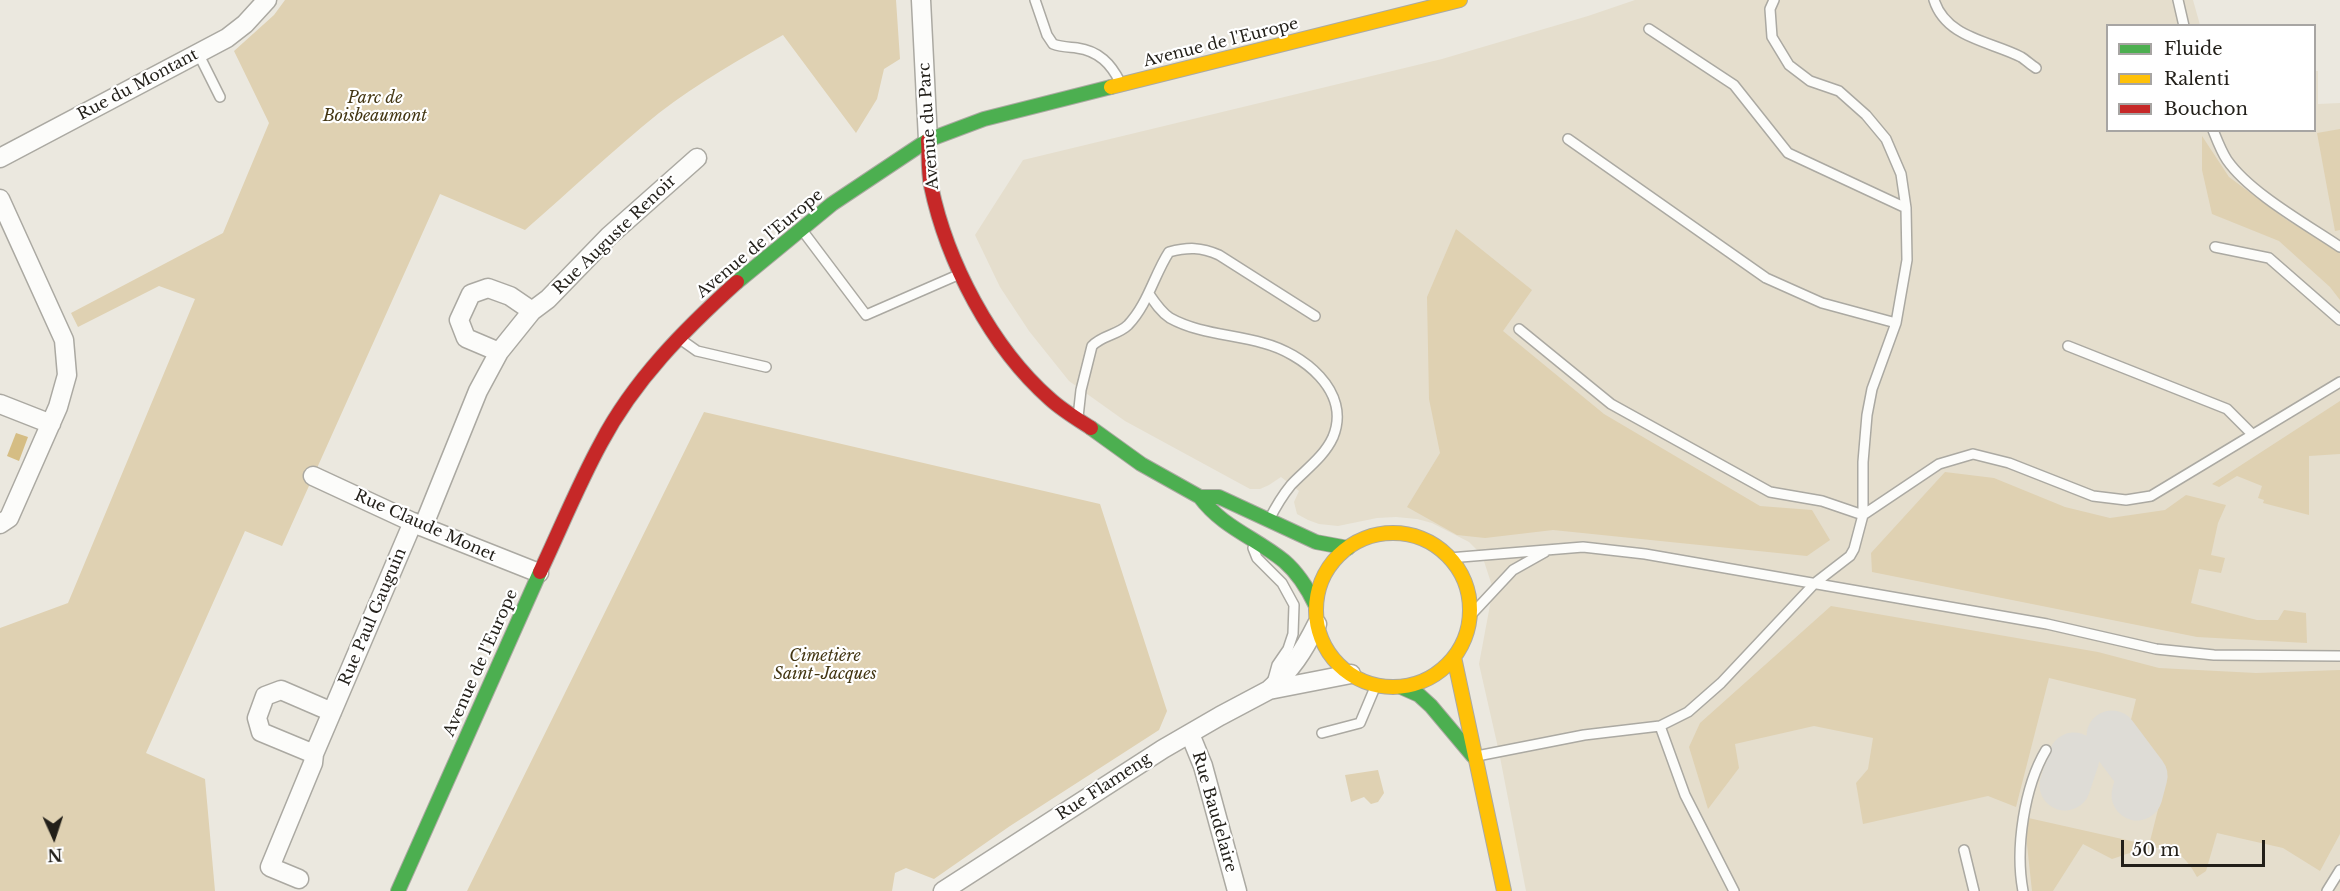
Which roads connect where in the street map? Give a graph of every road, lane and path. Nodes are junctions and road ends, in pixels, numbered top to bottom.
1 (267, 0) edge
2 (921, 0) edge
3 (1035, 0) edge
4 (1460, 0) edge
5 (1774, 0) edge
6 (1934, 0) edge
7 (2178, 0) edge
8 (1432, 3) edge
9 (2184, 24) edge
10 (1649, 29) dead end
11 (198, 53) junction
12 (2036, 68) dead end
13 (1121, 84) junction
14 (220, 97) dead end
15 (2214, 132) edge
16 (1568, 139) dead end
17 (928, 140) junction
18 (0, 158) edge
19 (697, 158) dead end
20 (0, 199) edge
21 (1906, 208) junction
22 (800, 229) junction
23 (2215, 247) dead end
24 (2340, 247) edge
25 (961, 273) junction
26 (1146, 298) junction
27 (532, 311) junction
28 (1315, 315) dead end
29 (2340, 320) edge
30 (1896, 323) junction
31 (1519, 329) dead end
32 (678, 337) junction
33 (2068, 346) dead end
34 (499, 352) junction
35 (766, 367) dead end
36 (2340, 382) edge
37 (0, 404) edge
38 (1078, 420) junction
39 (51, 424) junction
40 (2252, 434) junction
41 (313, 476) dead end
42 (1200, 497) junction
43 (1863, 516) junction
44 (1268, 521) junction
45 (0, 524) edge
46 (418, 524) junction
47 (1249, 538) junction
48 (1348, 548) junction
49 (1547, 551) junction
50 (1449, 558) junction
51 (539, 573) junction
52 (1815, 583) junction
53 (1316, 606) junction
54 (1470, 616) junction
55 (1317, 624) junction
56 (2340, 656) edge
57 (1454, 657) junction
58 (1351, 674) junction
59 (1376, 685) junction
60 (1401, 687) junction
61 (1269, 690) junction
62 (332, 712) junction
63 (1660, 726) junction
64 (1322, 733) dead end
65 (1190, 734) junction
66 (2046, 750) dead end
67 (314, 754) junction
68 (1473, 757) junction
69 (1964, 850) dead end
70 (2340, 870) edge
71 (299, 879) dead end
72 (398, 891) edge
73 (943, 891) edge
74 (1237, 891) edge
75 (1504, 891) edge
76 (1734, 891) edge
77 (1974, 891) edge
78 (2023, 891) edge
79 (2327, 891) edge

1 - 11 street, Rue du Montant
2 - 17 street, Avenue du Parc
3 - 13 lane
4 - 8 main road, Avenue de l'Europe
5 - 21 lane
6 - 12 lane
7 - 9 lane
8 - 13 main road, Avenue de l'Europe
10 - 21 lane
11 - 14 lane
11 - 18 street, Rue du Montant
13 - 17 main road, Avenue de l'Europe
15 - 24 lane
16 - 30 lane
17 - 22 main road, Avenue de l'Europe
17 - 25 main road, Avenue du Parc
19 - 27 street, Rue Auguste Renoir
20 - 39 street
21 - 30 lane
22 - 25 lane
22 - 32 main road, Avenue de l'Europe
23 - 29 lane
25 - 38 main road, Avenue du Parc
26 - 28 lane
26 - 38 lane
26 - 44 lane
27 - 34 street, Rue Auguste Renoir
27 - 34 street
30 - 43 lane
31 - 43 lane
32 - 35 lane
32 - 51 main road, Avenue de l'Europe
33 - 40 lane
34 - 46 street, Rue Auguste Renoir
36 - 40 lane
37 - 39 street
38 - 42 main road, Avenue du Parc
39 - 45 street
40 - 43 lane
41 - 46 street, Rue Claude Monet
42 - 44 main road, Avenue du Parc
42 - 47 main road, Avenue du Parc
43 - 52 lane
44 - 48 main road, Avenue du Parc
46 - 51 street, Rue Claude Monet
46 - 62 street, Rue Paul Gauguin
47 - 53 main road, Avenue du Parc
47 - 61 lane
48 - 50 main road
48 - 53 main road
49 - 50 lane
49 - 52 lane
49 - 54 lane
50 - 54 main road
51 - 72 main road, Avenue de l'Europe
52 - 56 lane
52 - 63 lane
53 - 55 main road
54 - 57 main road
55 - 58 main road
55 - 61 street, Rue Flameng
57 - 60 main road
57 - 68 main road
58 - 59 main road
58 - 61 street, Rue Flameng
59 - 60 main road
59 - 64 lane
60 - 68 main road
61 - 65 street, Rue Flameng
62 - 67 street, Rue Paul Gauguin
62 - 67 street
63 - 68 lane
63 - 76 lane
65 - 73 street, Rue Flameng
65 - 74 street, Rue Baudelaire
66 - 78 lane
67 - 71 street, Rue Paul Gauguin
68 - 75 main road
69 - 77 lane
70 - 79 lane

